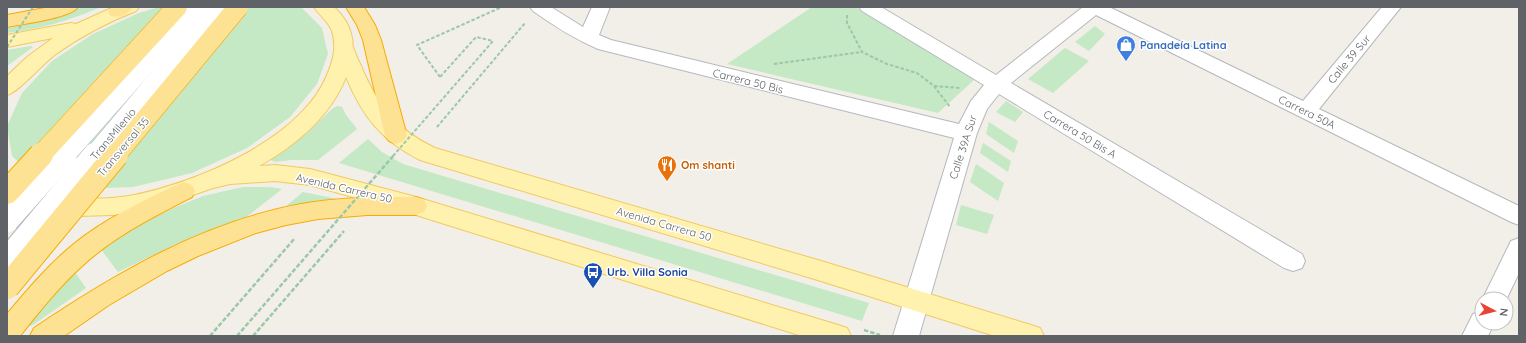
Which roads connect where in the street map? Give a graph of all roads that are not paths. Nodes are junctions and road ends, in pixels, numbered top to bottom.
1 (68, 7) edge
2 (177, 7) edge
3 (196, 7) edge
4 (219, 7) edge
5 (238, 7) edge
6 (322, 7) edge
7 (355, 7) edge
8 (539, 7) edge
9 (601, 7) edge
10 (868, 7) edge
11 (1095, 7) edge
12 (1392, 7) edge
13 (124, 9) edge
14 (7, 21) edge
15 (92, 23) junction
16 (588, 38) junction
17 (7, 41) edge
18 (345, 50) junction
19 (997, 84) junction
20 (7, 88) edge
21 (1306, 111) junction
22 (966, 133) junction
23 (396, 136) junction
24 (213, 180) junction
25 (7, 191) edge
26 (184, 191) junction
27 (416, 206) junction
28 (1519, 216) edge
29 (7, 220) edge
30 (1519, 248) edge
31 (7, 260) edge
32 (1293, 261) dead end
33 (7, 287) edge
34 (1498, 291) edge
35 (916, 300) junction
36 (7, 333) edge
37 (43, 336) edge
38 (838, 336) edge
39 (906, 336) edge
40 (1031, 336) edge

1 - 14 highway
2 - 25 highway, bridge
3 - 29 street, TransMilenio, bridge
4 - 31 street, TransMilenio, bridge
5 - 33 highway, Transversal 35, bridge
6 - 18 main road
7 - 23 highway
8 - 16 street, Carrera 50 Bis
9 - 16 street
10 - 19 street, Carrera 50 Bis A
11 - 19 street, Calle 39A Sur
11 - 21 street, Carrera 50A
12 - 21 street, Calle 39 Sur
13 - 15 main road
15 - 17 main road
15 - 20 main road
16 - 22 street, Carrera 50 Bis
18 - 23 main road, Avenida Carrera 50
18 - 24 main road
19 - 22 street, Calle 39A Sur
19 - 32 street, Carrera 50 Bis A
21 - 28 street, Carrera 50A
22 - 35 street, Calle 39A Sur
23 - 35 main road, Avenida Carrera 50
24 - 26 main road
24 - 27 main road, Avenida Carrera 50
25 - 26 main road
26 - 36 highway
27 - 37 highway
27 - 38 main road, Avenida Carrera 50
30 - 34 street
35 - 39 street, Calle 39A Sur
35 - 40 main road, Avenida Carrera 50

